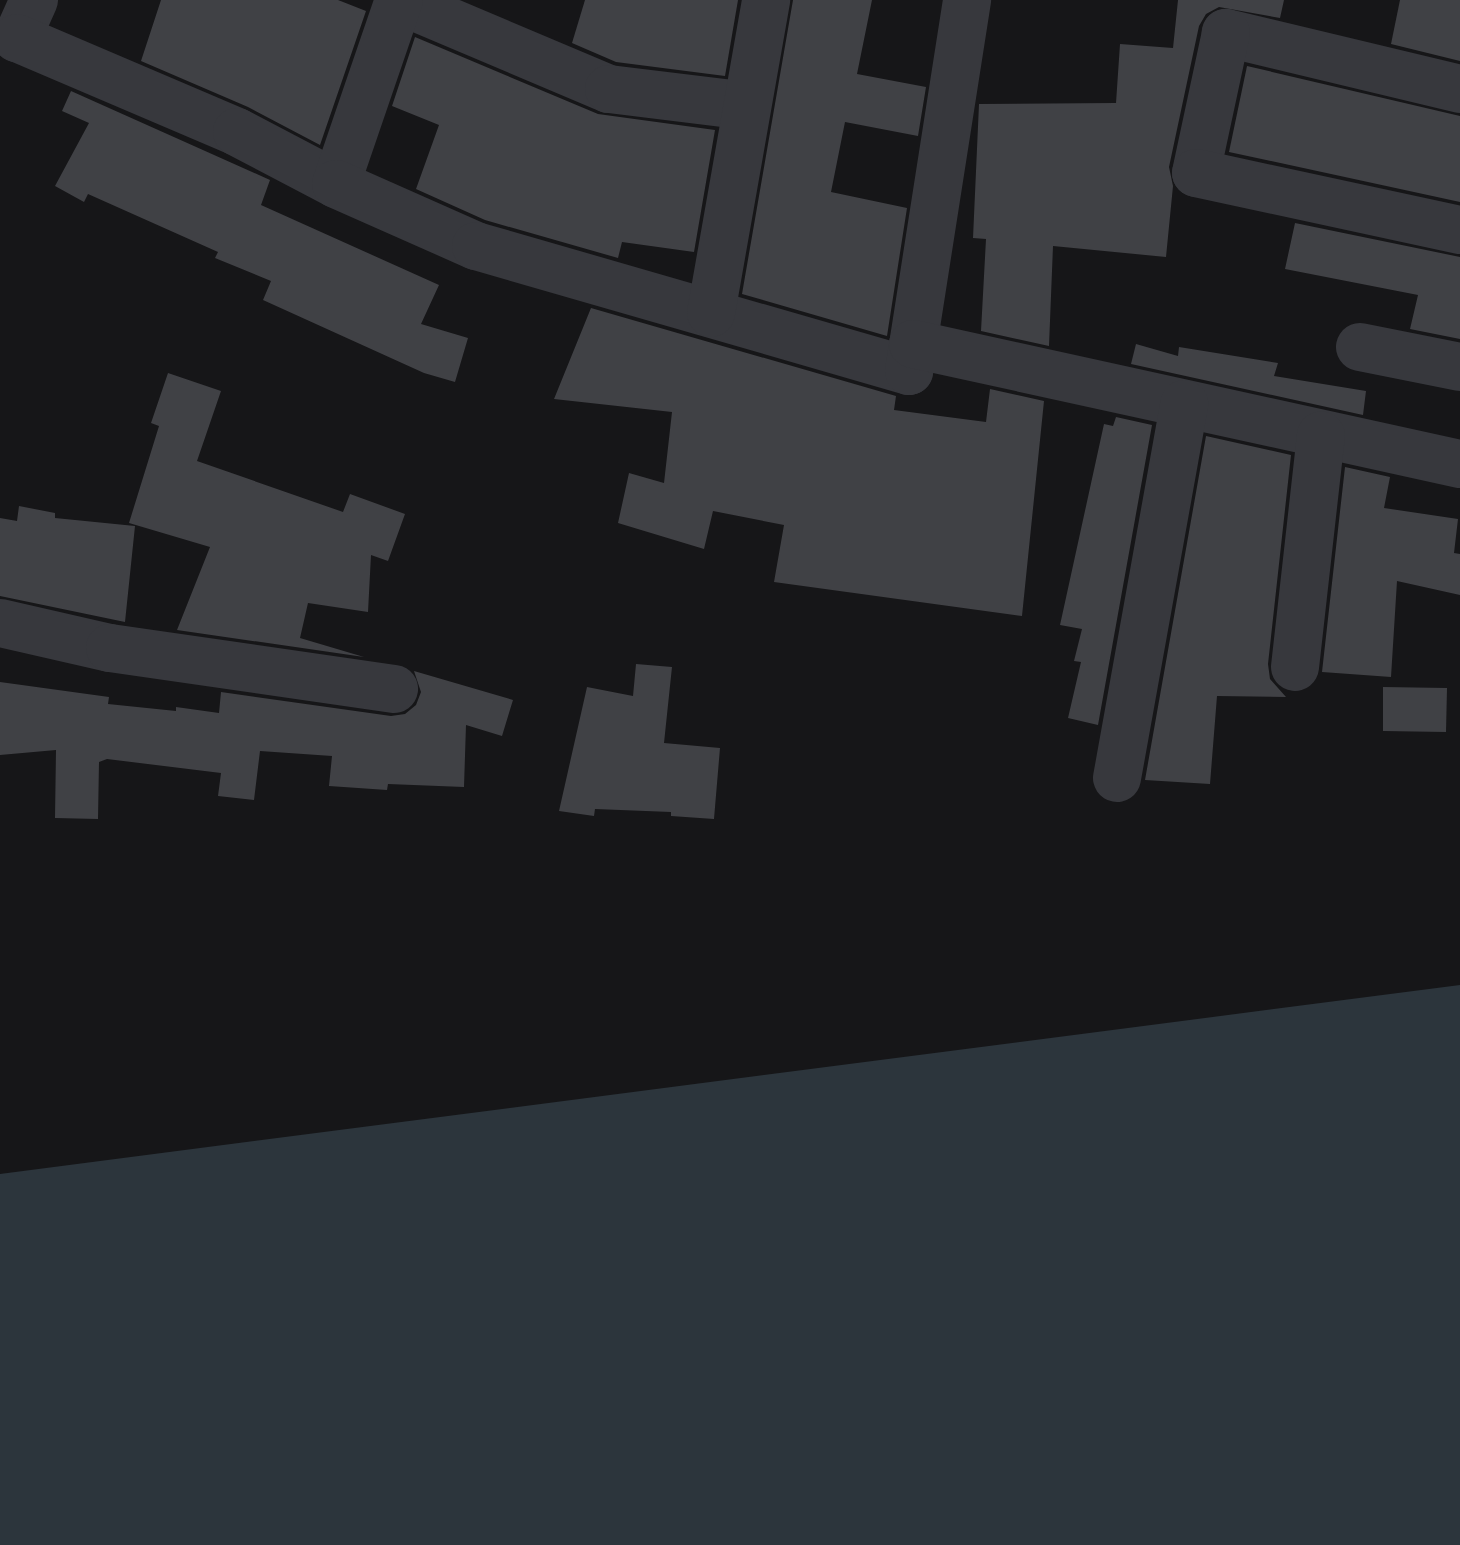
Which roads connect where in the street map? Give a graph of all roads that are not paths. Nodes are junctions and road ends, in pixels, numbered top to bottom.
1 (398, 0) edge
2 (766, 0) edge
3 (967, 0) edge
4 (1226, 16) edge
5 (17, 33) edge
6 (1460, 89) edge
7 (747, 106) junction
8 (336, 184) junction
9 (1460, 230) edge
10 (711, 313) junction
11 (913, 344) junction
12 (1360, 347) dead end
13 (1460, 366) edge
14 (1184, 404) junction
15 (1321, 435) junction
16 (1460, 464) edge
17 (0, 623) edge
18 (1295, 668) dead end
19 (394, 689) dead end
20 (1117, 778) dead end

1 - 7 street
1 - 8 street
2 - 7 street
3 - 11 street
4 - 6 street
4 - 9 street
5 - 8 street
7 - 10 street
8 - 10 street
10 - 11 street
11 - 14 street
12 - 13 street
14 - 15 street
14 - 20 street
15 - 16 street
15 - 18 street
17 - 19 street

